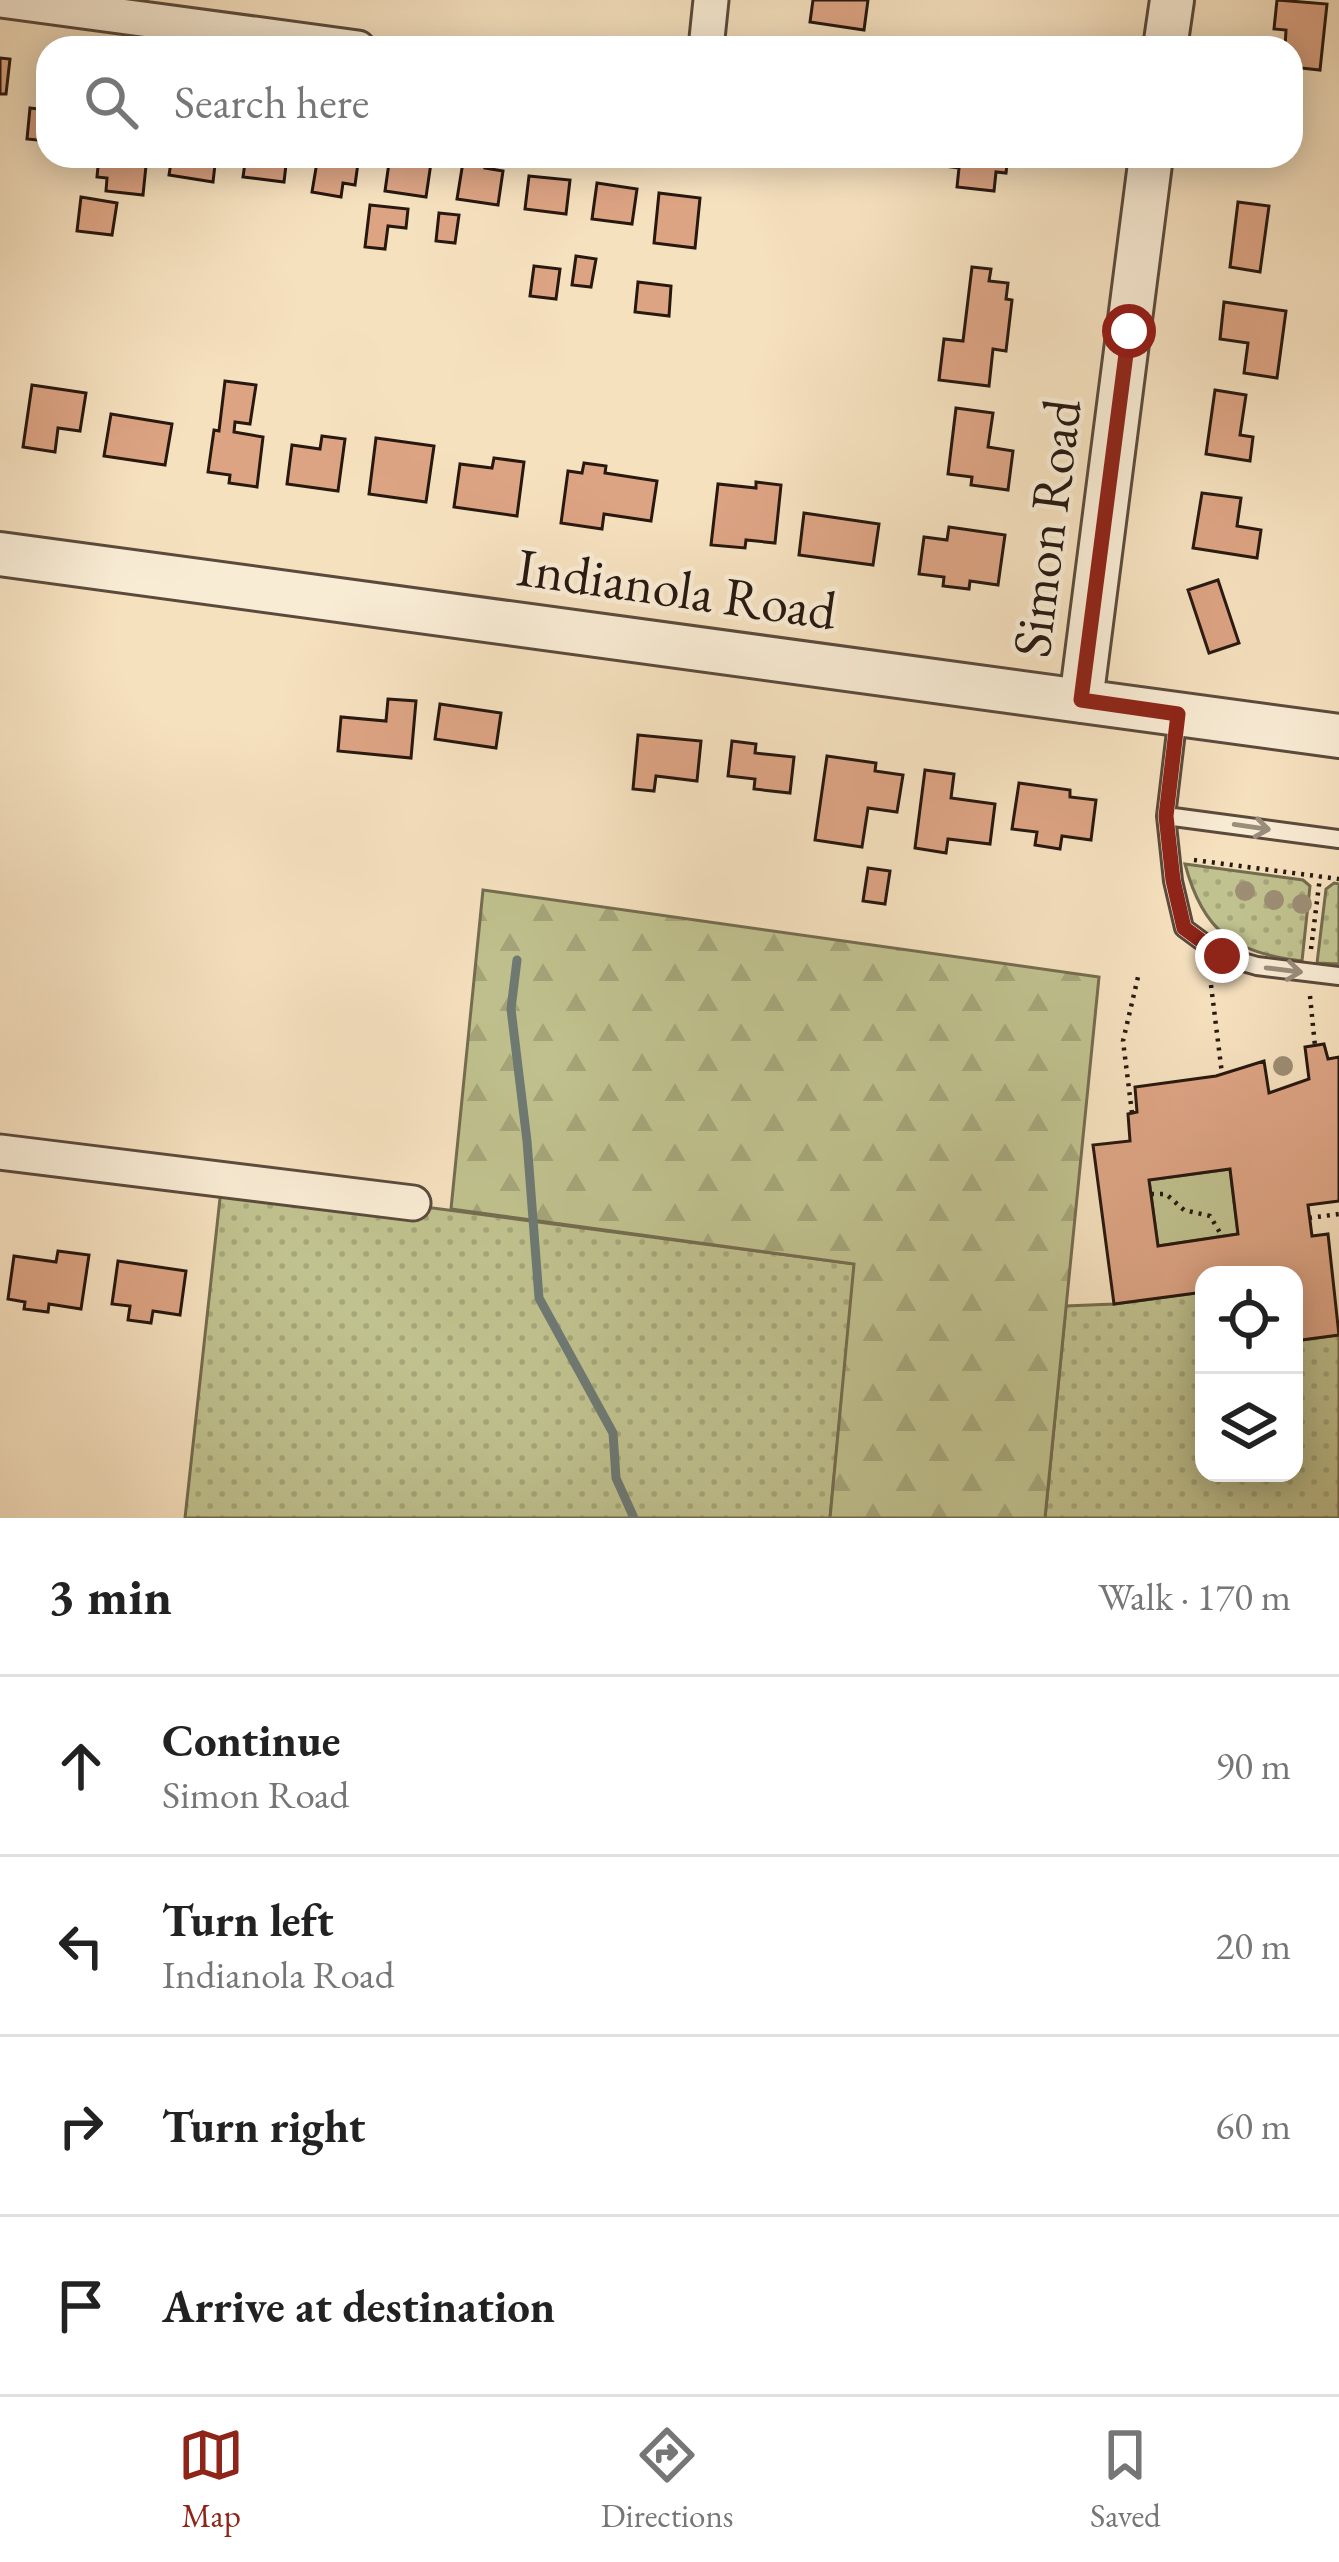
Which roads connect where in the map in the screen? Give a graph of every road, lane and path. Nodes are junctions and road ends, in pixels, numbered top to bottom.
1 (2, 0) edge
2 (711, 0) edge
3 (1172, 0) edge
4 (269, 36) edge
5 (707, 36) edge
6 (1168, 36) edge
7 (1149, 168) edge
8 (0, 554) edge
9 (1081, 700) junction
10 (1178, 714) junction
11 (1339, 736) edge
12 (1166, 816) junction
13 (1339, 839) edge
14 (1170, 857) junction
15 (1320, 877) junction
16 (1339, 880) edge
17 (1310, 961) dead end
18 (1138, 976) dead end
19 (1339, 976) edge
20 (1211, 985) dead end
21 (1310, 996) dead end
22 (1316, 1046) dead end
23 (1222, 1074) dead end
24 (1132, 1113) dead end
25 (0, 1152) edge
26 (1151, 1194) dead end
27 (413, 1203) dead end
28 (1339, 1214) edge
29 (1309, 1218) dead end
30 (1222, 1237) dead end

1 - 4 street
2 - 5 street
3 - 6 street
7 - 9 street, Simon Road
8 - 9 street, Indianola Road
9 - 10 street, Indianola Road
10 - 11 street, Indianola Road
10 - 12 lane
12 -> 13 lane
12 - 14 lane
14 - 15 path
14 -> 19 lane
15 - 16 path
15 - 17 path
18 - 24 path
20 - 23 path
21 - 22 path
25 - 27 street
26 - 30 path
28 - 29 path

